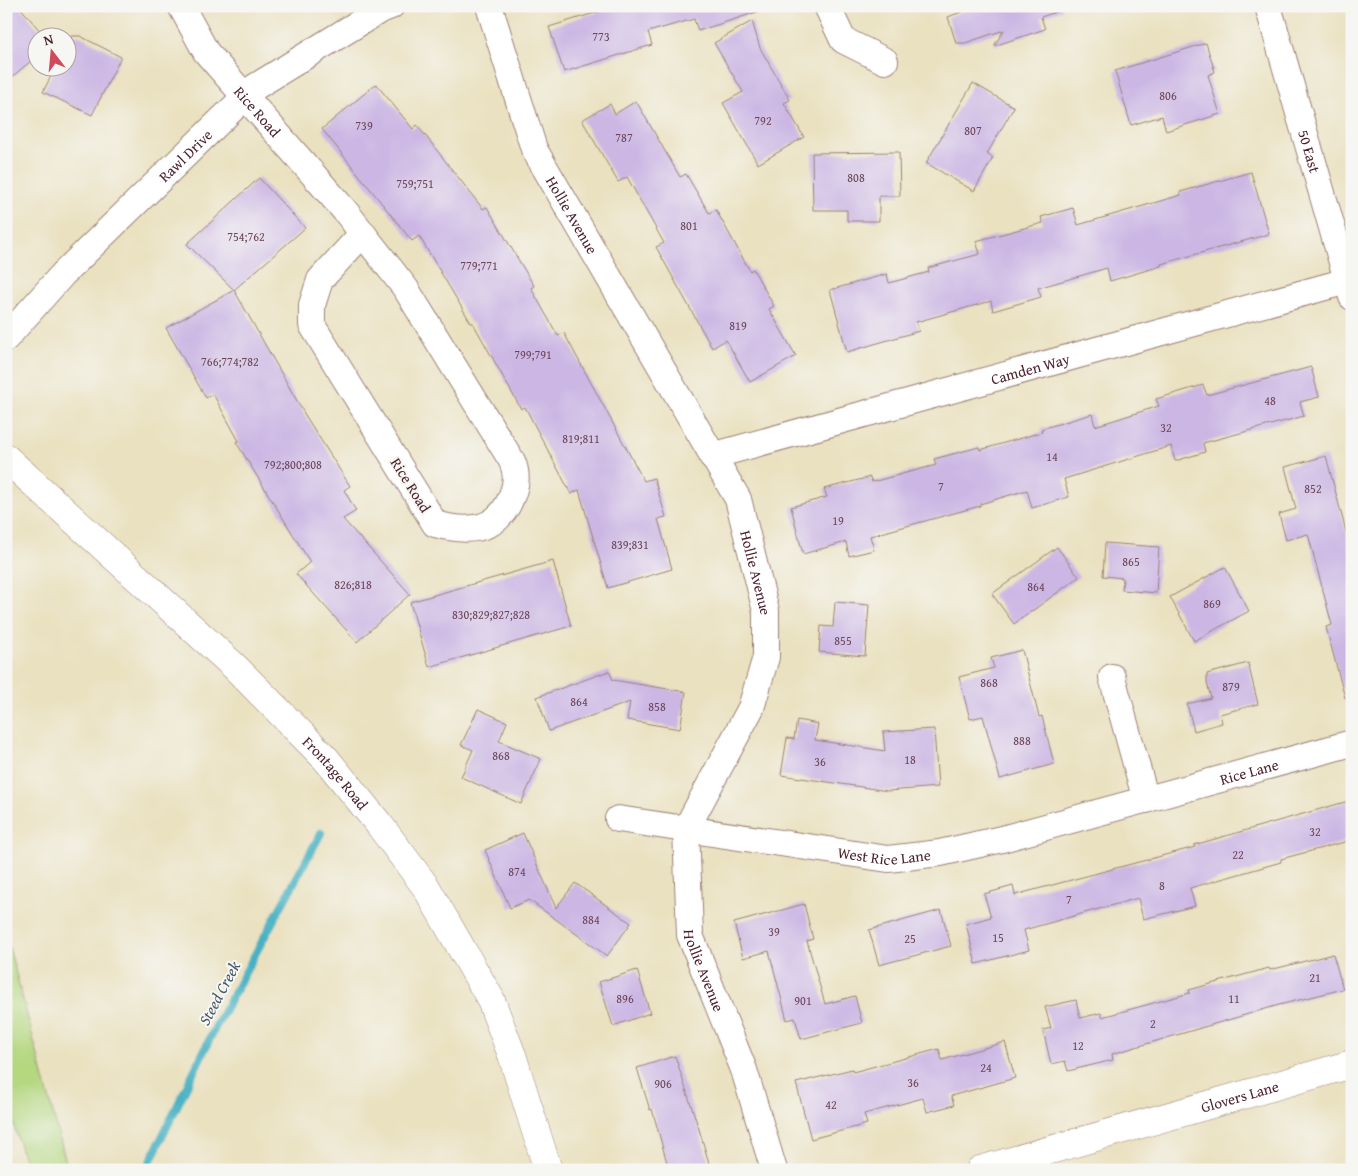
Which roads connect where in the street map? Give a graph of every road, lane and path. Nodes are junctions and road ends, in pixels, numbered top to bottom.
1 (181, 6) edge
2 (391, 6) edge
3 (489, 6) edge
4 (827, 6) edge
5 (1268, 6) edge
6 (885, 61) dead end
7 (244, 97) junction
8 (363, 233) junction
9 (1350, 289) edge
10 (6, 338) edge
11 (712, 456) junction
12 (6, 458) edge
13 (1112, 677) dead end
14 (1352, 743) edge
15 (1146, 800) junction
16 (618, 819) dead end
17 (686, 829) junction
18 (1352, 1064) edge
19 (548, 1170) edge
20 (774, 1170) edge
21 (980, 1170) edge

1 - 7 street, Rice Road
2 - 7 street, Rawl Drive
3 - 11 street, Hollie Avenue
4 - 6 street
5 - 9 street, 50 East
7 - 8 street, Rice Road
7 - 10 street, Rawl Drive
8 - 8 street, Rice Road
9 - 11 street, Camden Way
11 - 17 street, Hollie Avenue
12 - 19 street, Frontage Road
13 - 15 street
14 - 15 street, Rice Lane
15 - 17 street, West Rice Lane
16 - 17 street, West Rice Lane
17 - 20 street, Hollie Avenue
18 - 21 street, Glovers Lane

